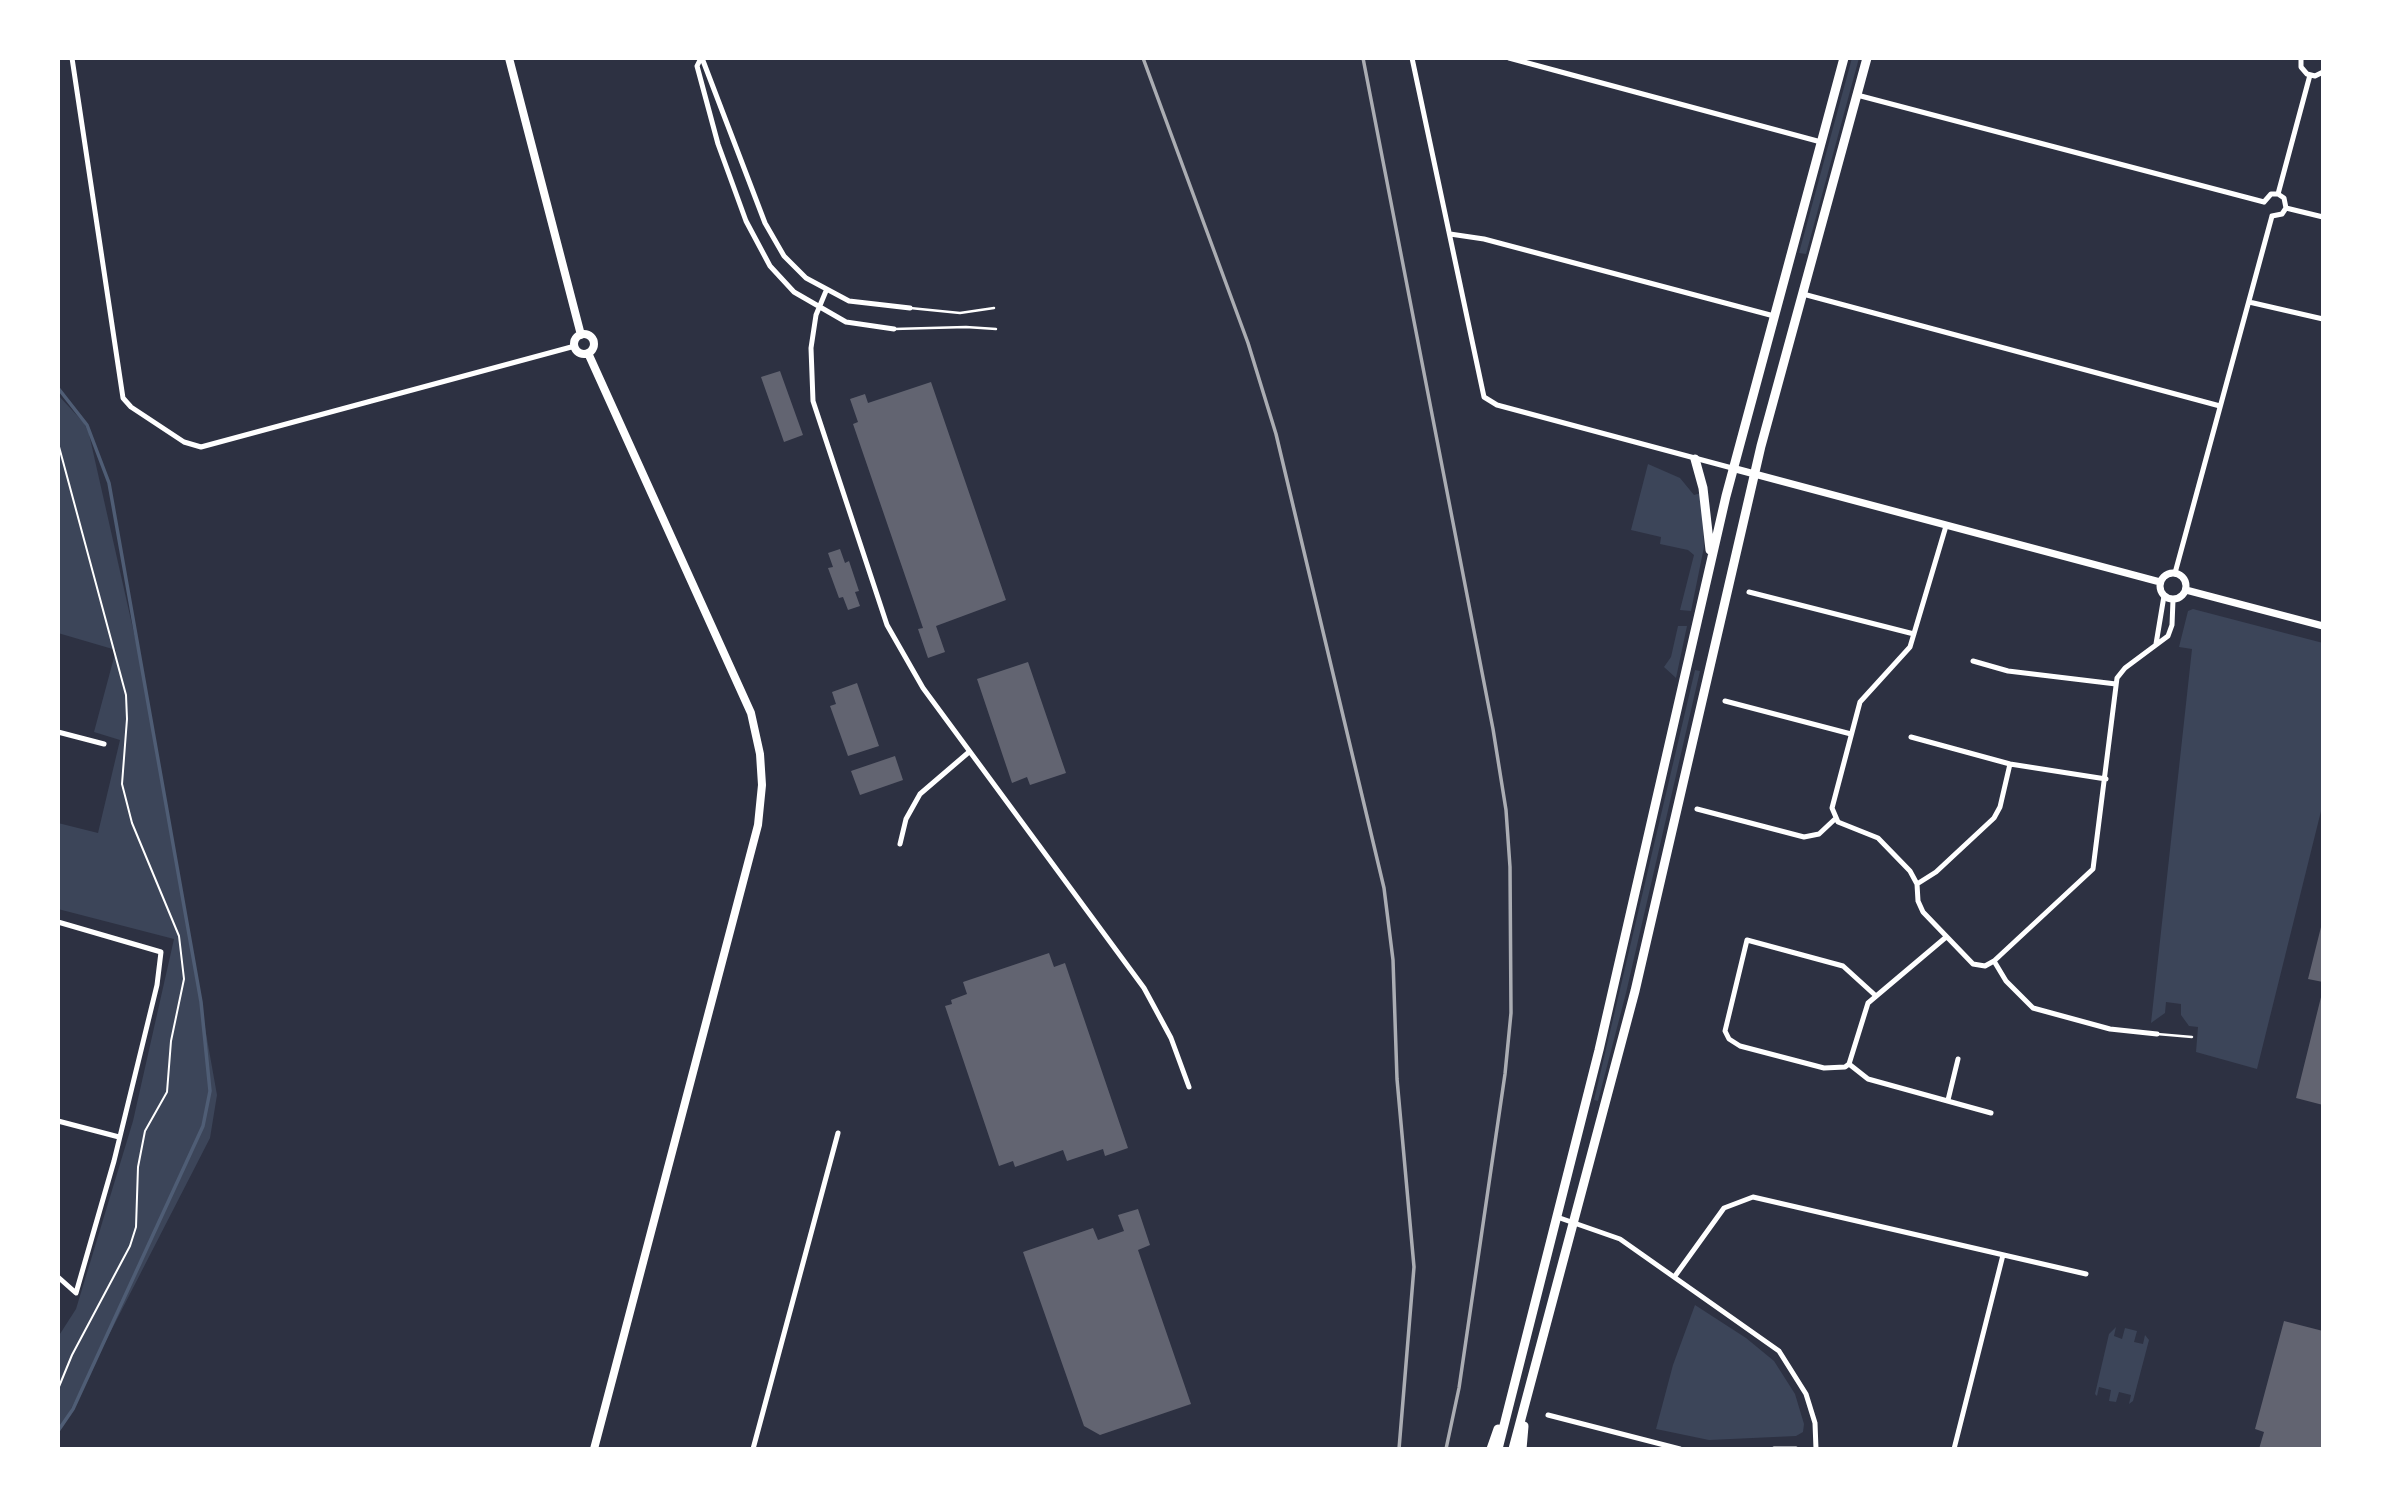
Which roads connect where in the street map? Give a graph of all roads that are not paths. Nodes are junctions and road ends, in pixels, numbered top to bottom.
1 (72, 58) edge
2 (509, 58) edge
3 (701, 58) edge
4 (1412, 58) edge
5 (1509, 58) edge
6 (1844, 58) edge
7 (1867, 58) edge
8 (2301, 58) edge
9 (2323, 72) edge
10 (2310, 75) junction
11 (1857, 95) junction
12 (1821, 142) junction
13 (2278, 194) junction
14 (2286, 208) junction
15 (2267, 210) junction
16 (2323, 217) edge
17 (1450, 234) junction
18 (826, 291) junction
19 (1803, 294) junction
20 (2249, 302) junction
21 (818, 307) junction
22 (910, 308) joint
23 (994, 308) dead end
24 (1774, 316) junction
25 (2323, 319) edge
26 (894, 329) joint
27 (996, 329) dead end
28 (581, 335) junction
29 (575, 346) junction
30 (588, 353) junction
31 (2220, 406) junction
32 (1695, 458) junction
33 (1732, 468) junction
34 (1754, 474) junction
35 (1945, 526) junction
36 (1711, 559) junction
37 (2175, 573) junction
38 (2160, 582) junction
39 (2186, 590) junction
40 (1749, 592) dead end
41 (2164, 596) junction
42 (2173, 600) junction
43 (2323, 626) edge
44 (1914, 635) junction
45 (2156, 644) junction
46 (1973, 661) dead end
47 (2116, 684) junction
48 (1725, 701) dead end
49 (58, 732) edge
50 (1851, 734) junction
51 (1911, 737) dead end
52 (104, 744) dead end
53 (969, 752) junction
54 (2010, 764) junction
55 (2106, 779) junction
56 (1697, 809) dead end
57 (1835, 819) junction
58 (900, 844) dead end
59 (1917, 884) junction
60 (58, 922) edge
61 (1945, 938) junction
62 (1994, 961) junction
63 (1876, 996) junction
64 (2157, 1034) joint
65 (2192, 1037) dead end
66 (1958, 1059) dead end
67 (1849, 1064) junction
68 (1189, 1087) dead end
69 (1948, 1100) junction
70 (1991, 1113) dead end
71 (58, 1121) edge
72 (838, 1133) dead end
73 (120, 1137) junction
74 (1557, 1217) junction
75 (1574, 1222) junction
76 (2003, 1255) junction
77 (2086, 1274) dead end
78 (1675, 1276) junction
79 (58, 1277) edge
80 (1525, 1403) junction
81 (1506, 1412) junction
82 (1548, 1415) dead end
83 (594, 1449) edge
84 (753, 1449) edge
85 (1491, 1449) edge
86 (1498, 1449) edge
87 (1513, 1449) edge
88 (1522, 1449) edge
89 (1680, 1449) edge
90 (1773, 1449) edge
91 (1796, 1449) edge
92 (1816, 1449) edge
93 (1954, 1449) edge

1 - 29 street
2 - 28 main road
3 - 18 street
3 - 21 street
4 - 17 street
5 - 12 street
6 - 12 highway
7 - 11 highway
8 - 10 street
9 - 10 street
10 - 13 street
11 - 15 street
11 - 19 highway
12 - 24 highway
13 - 14 street
13 - 15 street
14 - 15 street
14 - 16 street
15 - 20 street
17 - 24 street
17 - 32 street
18 - 21 street
18 - 22 street
19 - 31 street
19 - 34 highway
20 - 25 street
20 - 31 street
21 - 26 street
21 - 53 street
22 - 23 lane
24 - 33 highway
26 - 27 lane
28 - 29 main road
28 - 30 main road
29 - 30 main road
30 - 83 main road
31 - 37 street
32 - 33 street
32 - 36 highway
33 - 34 street
33 - 36 highway
34 - 35 street
34 - 75 highway
35 - 38 street
35 - 44 street
36 - 74 highway
37 - 38 street
37 - 39 street
38 - 41 street
39 - 42 street
39 - 43 street
40 - 44 street
41 - 42 street
41 - 45 street
42 - 45 street
44 - 50 street
45 - 47 street
46 - 47 street
47 - 55 street
48 - 50 street
49 - 52 street
50 - 57 street
51 - 54 street
53 - 58 street
53 - 68 street
54 - 55 street
54 - 59 street
55 - 62 street
56 - 57 street
57 - 59 street
59 - 61 street
60 - 73 street
61 - 62 street
61 - 63 street
62 - 64 street
63 - 67 street
63 - 67 street
64 - 65 lane
66 - 69 street
67 - 69 street
69 - 70 street
71 - 73 street
72 - 84 street
73 - 79 street
74 - 75 street
74 - 81 highway
75 - 78 street
75 - 80 highway
76 - 77 street
76 - 78 street
76 - 93 street
78 - 92 street
80 - 87 highway
80 - 88 highway
81 - 85 highway
81 - 86 highway
82 - 89 street
90 - 91 street

